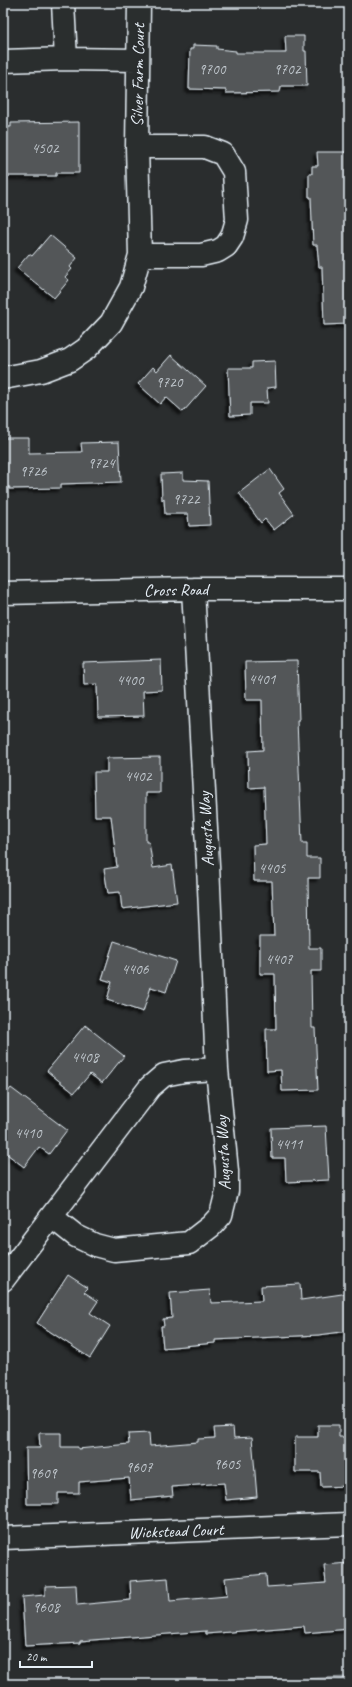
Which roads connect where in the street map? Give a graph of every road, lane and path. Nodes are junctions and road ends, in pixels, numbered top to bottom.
1 (63, 3) edge
2 (139, 3) edge
3 (66, 59) junction
4 (137, 60) junction
5 (3, 61) edge
6 (137, 147) junction
7 (140, 255) junction
8 (3, 378) edge
9 (349, 588) edge
10 (193, 589) junction
11 (3, 593) edge
12 (217, 1069) junction
13 (52, 1217) junction
14 (3, 1280) edge
15 (349, 1524) edge
16 (3, 1538) edge

1 - 3 street
2 - 4 street, Silver Farm Court
3 - 4 street
3 - 5 street
4 - 6 street, Silver Farm Court
6 - 7 street, Silver Farm Court
6 - 7 street, Silver Farm Court
7 - 8 street, Silver Farm Court
9 - 10 street, Cross Road
10 - 11 street, Cross Road
10 - 12 street, Augusta Way
12 - 13 street
12 - 13 street, Augusta Way
13 - 14 street
15 - 16 street, Wickstead Court

